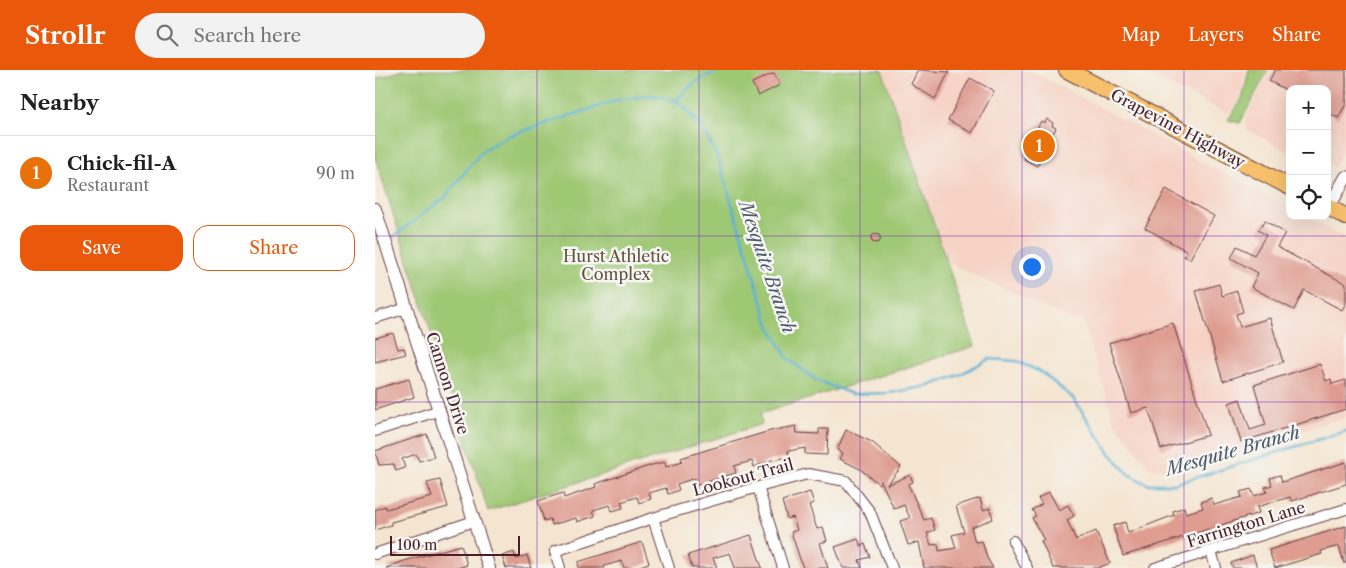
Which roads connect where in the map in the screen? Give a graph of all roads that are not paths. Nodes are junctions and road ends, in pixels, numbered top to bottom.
1 (1067, 70) edge
2 (1346, 177) edge
3 (1286, 185) edge
4 (1331, 202) edge
5 (375, 208) edge
6 (1331, 208) edge
7 (1346, 216) edge
8 (407, 308) junction
9 (375, 318) edge
10 (440, 410) junction
11 (375, 431) edge
12 (757, 487) junction
13 (1346, 509) edge
14 (653, 518) junction
15 (474, 522) junction
16 (1013, 541) dead end
17 (1211, 551) junction
18 (375, 554) edge
19 (489, 568) edge
20 (560, 568) edge
21 (669, 568) edge
22 (783, 568) edge
23 (892, 568) edge
24 (1027, 568) edge
25 (1155, 568) edge
26 (1216, 568) edge

1 - 3 main road, Grapevine Highway
2 - 4 street
5 - 8 street, Cannon Drive
6 - 7 main road
8 - 9 street
8 - 10 street, Cannon Drive
10 - 11 street
10 - 15 street, Cannon Drive
12 - 14 street, Lookout Trail
12 - 22 street
12 - 23 street, Lookout Trail
13 - 17 street, Farrington Lane
14 - 20 street, Lookout Trail
14 - 21 street
15 - 18 street
15 - 19 street, Cannon Drive
16 - 24 street
17 - 25 street, Farrington Lane
17 - 26 street

